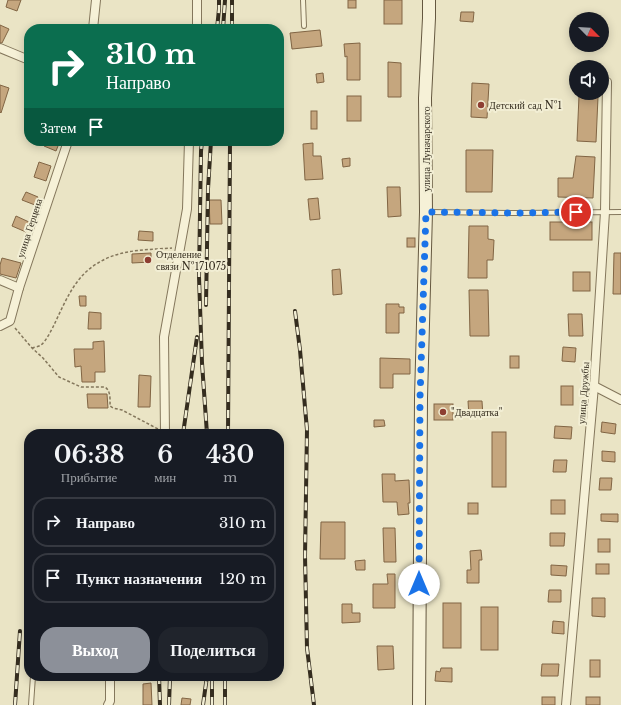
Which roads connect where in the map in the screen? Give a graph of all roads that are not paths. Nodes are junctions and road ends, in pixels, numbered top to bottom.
1 (96, 0) edge
2 (197, 0) edge
3 (304, 0) edge
4 (429, 0) edge
5 (94, 24) edge
6 (197, 24) edge
7 (304, 26) dead end
8 (0, 48) edge
9 (24, 58) edge
10 (607, 100) edge
11 (66, 146) edge
12 (188, 146) edge
13 (426, 212) junction
14 (605, 212) junction
15 (621, 212) edge
16 (0, 280) edge
17 (19, 288) junction
18 (0, 326) edge
19 (594, 386) junction
20 (621, 400) edge
21 (165, 429) edge
22 (33, 681) edge
23 (110, 681) edge
24 (31, 705) edge
25 (108, 705) edge
26 (419, 705) edge
27 (566, 705) edge

1 - 5 street
2 - 6 street
3 - 7 lane
4 - 13 street, улица Луначарского
8 - 9 street
10 - 14 street, улица Дружбы
11 - 17 street, улица Герцена
12 - 21 street
13 - 14 lane
13 - 26 street, улица Луначарского
14 - 15 lane
14 - 19 street, улица Дружбы
16 - 17 street
17 - 18 street, улица Герцена
19 - 20 street
19 - 27 street, улица Дружбы
22 - 24 lane
23 - 25 street

